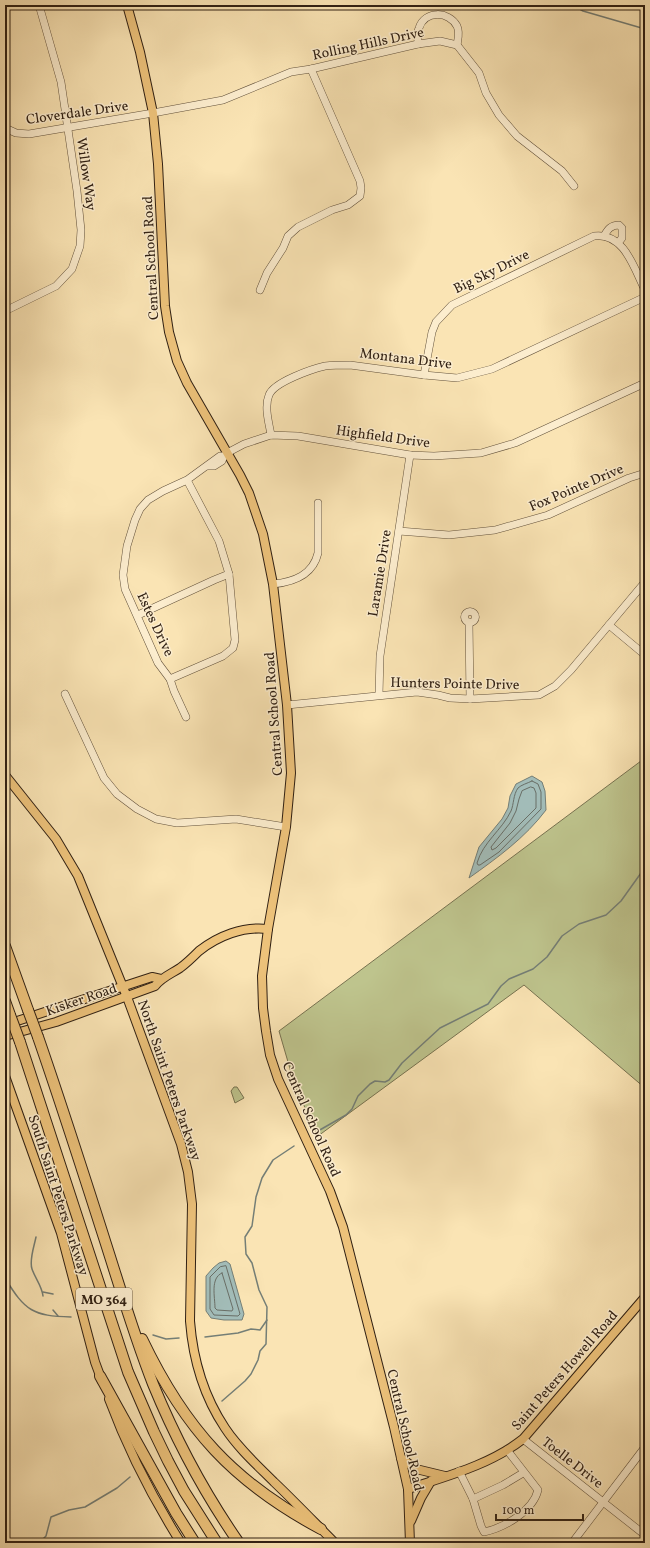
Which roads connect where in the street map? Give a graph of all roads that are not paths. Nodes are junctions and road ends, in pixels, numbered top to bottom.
1 (39, 5) edge
2 (127, 5) edge
3 (418, 44) junction
4 (457, 45) junction
5 (311, 69) junction
6 (153, 113) junction
7 (5, 128) edge
8 (67, 128) junction
9 (574, 186) dead end
10 (604, 236) junction
11 (616, 241) junction
12 (260, 290) dead end
13 (645, 290) edge
14 (645, 297) edge
15 (5, 311) edge
16 (424, 375) junction
17 (645, 383) edge
18 (271, 435) junction
19 (225, 454) junction
20 (410, 455) junction
21 (645, 473) edge
22 (187, 480) junction
23 (318, 503) dead end
24 (399, 532) junction
25 (230, 574) junction
26 (645, 582) edge
27 (274, 584) junction
28 (138, 615) junction
29 (469, 622) dead end
30 (609, 625) junction
31 (645, 655) edge
32 (170, 679) junction
33 (64, 694) dead end
34 (379, 695) junction
35 (470, 699) junction
36 (288, 705) junction
37 (186, 717) dead end
38 (5, 775) edge
39 (286, 827) junction
40 (268, 929) junction
41 (5, 946) edge
42 (161, 979) junction
43 (123, 986) junction
44 (127, 997) junction
45 (5, 1002) edge
46 (5, 1025) edge
47 (5, 1036) edge
48 (5, 1076) edge
49 (645, 1297) edge
50 (124, 1299) junction
51 (100, 1376) junction
52 (523, 1439) junction
53 (645, 1447) edge
54 (507, 1450) junction
55 (401, 1458) junction
56 (459, 1471) junction
57 (524, 1473) junction
58 (446, 1476) junction
59 (431, 1481) junction
60 (408, 1489) junction
61 (473, 1498) junction
62 (603, 1502) junction
63 (410, 1523) junction
64 (321, 1529) junction
65 (645, 1536) edge
66 (181, 1543) edge
67 (195, 1543) edge
68 (217, 1543) edge
69 (239, 1543) edge
70 (335, 1543) edge
71 (410, 1543) edge
72 (572, 1543) edge

1 - 8 street, Willow Way
2 - 6 main road, Central School Road
3 - 4 street, Rolling Hills Drive
3 - 4 street
3 - 5 street, Rolling Hills Drive
4 - 9 street
5 - 6 street, Rolling Hills Drive
5 - 12 street
6 - 8 street, Cloverdale Drive
6 - 19 main road, Central School Road
7 - 8 street, Cloverdale Drive
8 - 15 street, Willow Way
10 - 11 street
10 - 11 street
10 - 16 street, Big Sky Drive
11 - 13 street
14 - 16 street, Montana Drive
16 - 18 street, Montana Drive
17 - 20 street, Highfield Drive
18 - 19 street, Highfield Drive
18 - 20 street, Highfield Drive
19 - 22 street, Estes Drive
19 - 27 main road, Central School Road
20 - 24 street, Laramie Drive
21 - 24 street, Fox Pointe Drive
22 - 25 street
22 - 28 street, Estes Drive
23 - 27 street
24 - 34 street, Laramie Drive
25 - 28 street
25 - 32 street
26 - 30 street, Hunters Pointe Drive
27 - 36 main road, Central School Road
28 - 32 street, Estes Drive
29 - 35 street
30 - 31 street
30 - 35 street, Hunters Pointe Drive
32 - 37 street, Estes Drive
33 - 39 street
34 - 35 street, Hunters Pointe Drive
34 - 36 street, Hunters Pointe Drive
36 - 39 main road, Central School Road
38 - 43 main road, North Saint Peters Parkway
39 - 40 main road, Central School Road
40 - 42 main road, Kisker Road
40 - 55 main road, Central School Road
41 - 50 highway, MO 364, bridge
42 - 43 main road, Kisker Road
42 - 44 main road, Kisker Road
43 - 44 main road, North Saint Peters Parkway
43 - 46 main road, Kisker Road
44 - 47 main road, Kisker Road
44 - 64 main road, North Saint Peters Parkway
45 - 68 highway, MO 364, bridge
48 - 51 main road, South Saint Peters Parkway
49 - 52 main road, Saint Peters Howell Road
50 - 64 highway
50 - 69 highway, MO 364
51 - 66 main road, South Saint Peters Parkway
51 - 67 highway
52 - 54 main road, Saint Peters Howell Road
52 - 62 street, Toelle Drive
53 - 62 street
54 - 56 main road, Saint Peters Howell Road
54 - 57 street
55 - 58 main road
55 - 60 main road, Central School Road
56 - 58 main road, Saint Peters Howell Road
56 - 61 street
57 - 61 street
57 - 61 street
58 - 59 main road, Saint Peters Howell Road
59 - 60 main road, Saint Peters Howell Road
59 - 63 main road
60 - 63 main road, Central School Road
62 - 65 street, Toelle Drive
62 - 72 street
63 - 71 main road, Central School Road
64 - 70 main road, North Saint Peters Parkway

